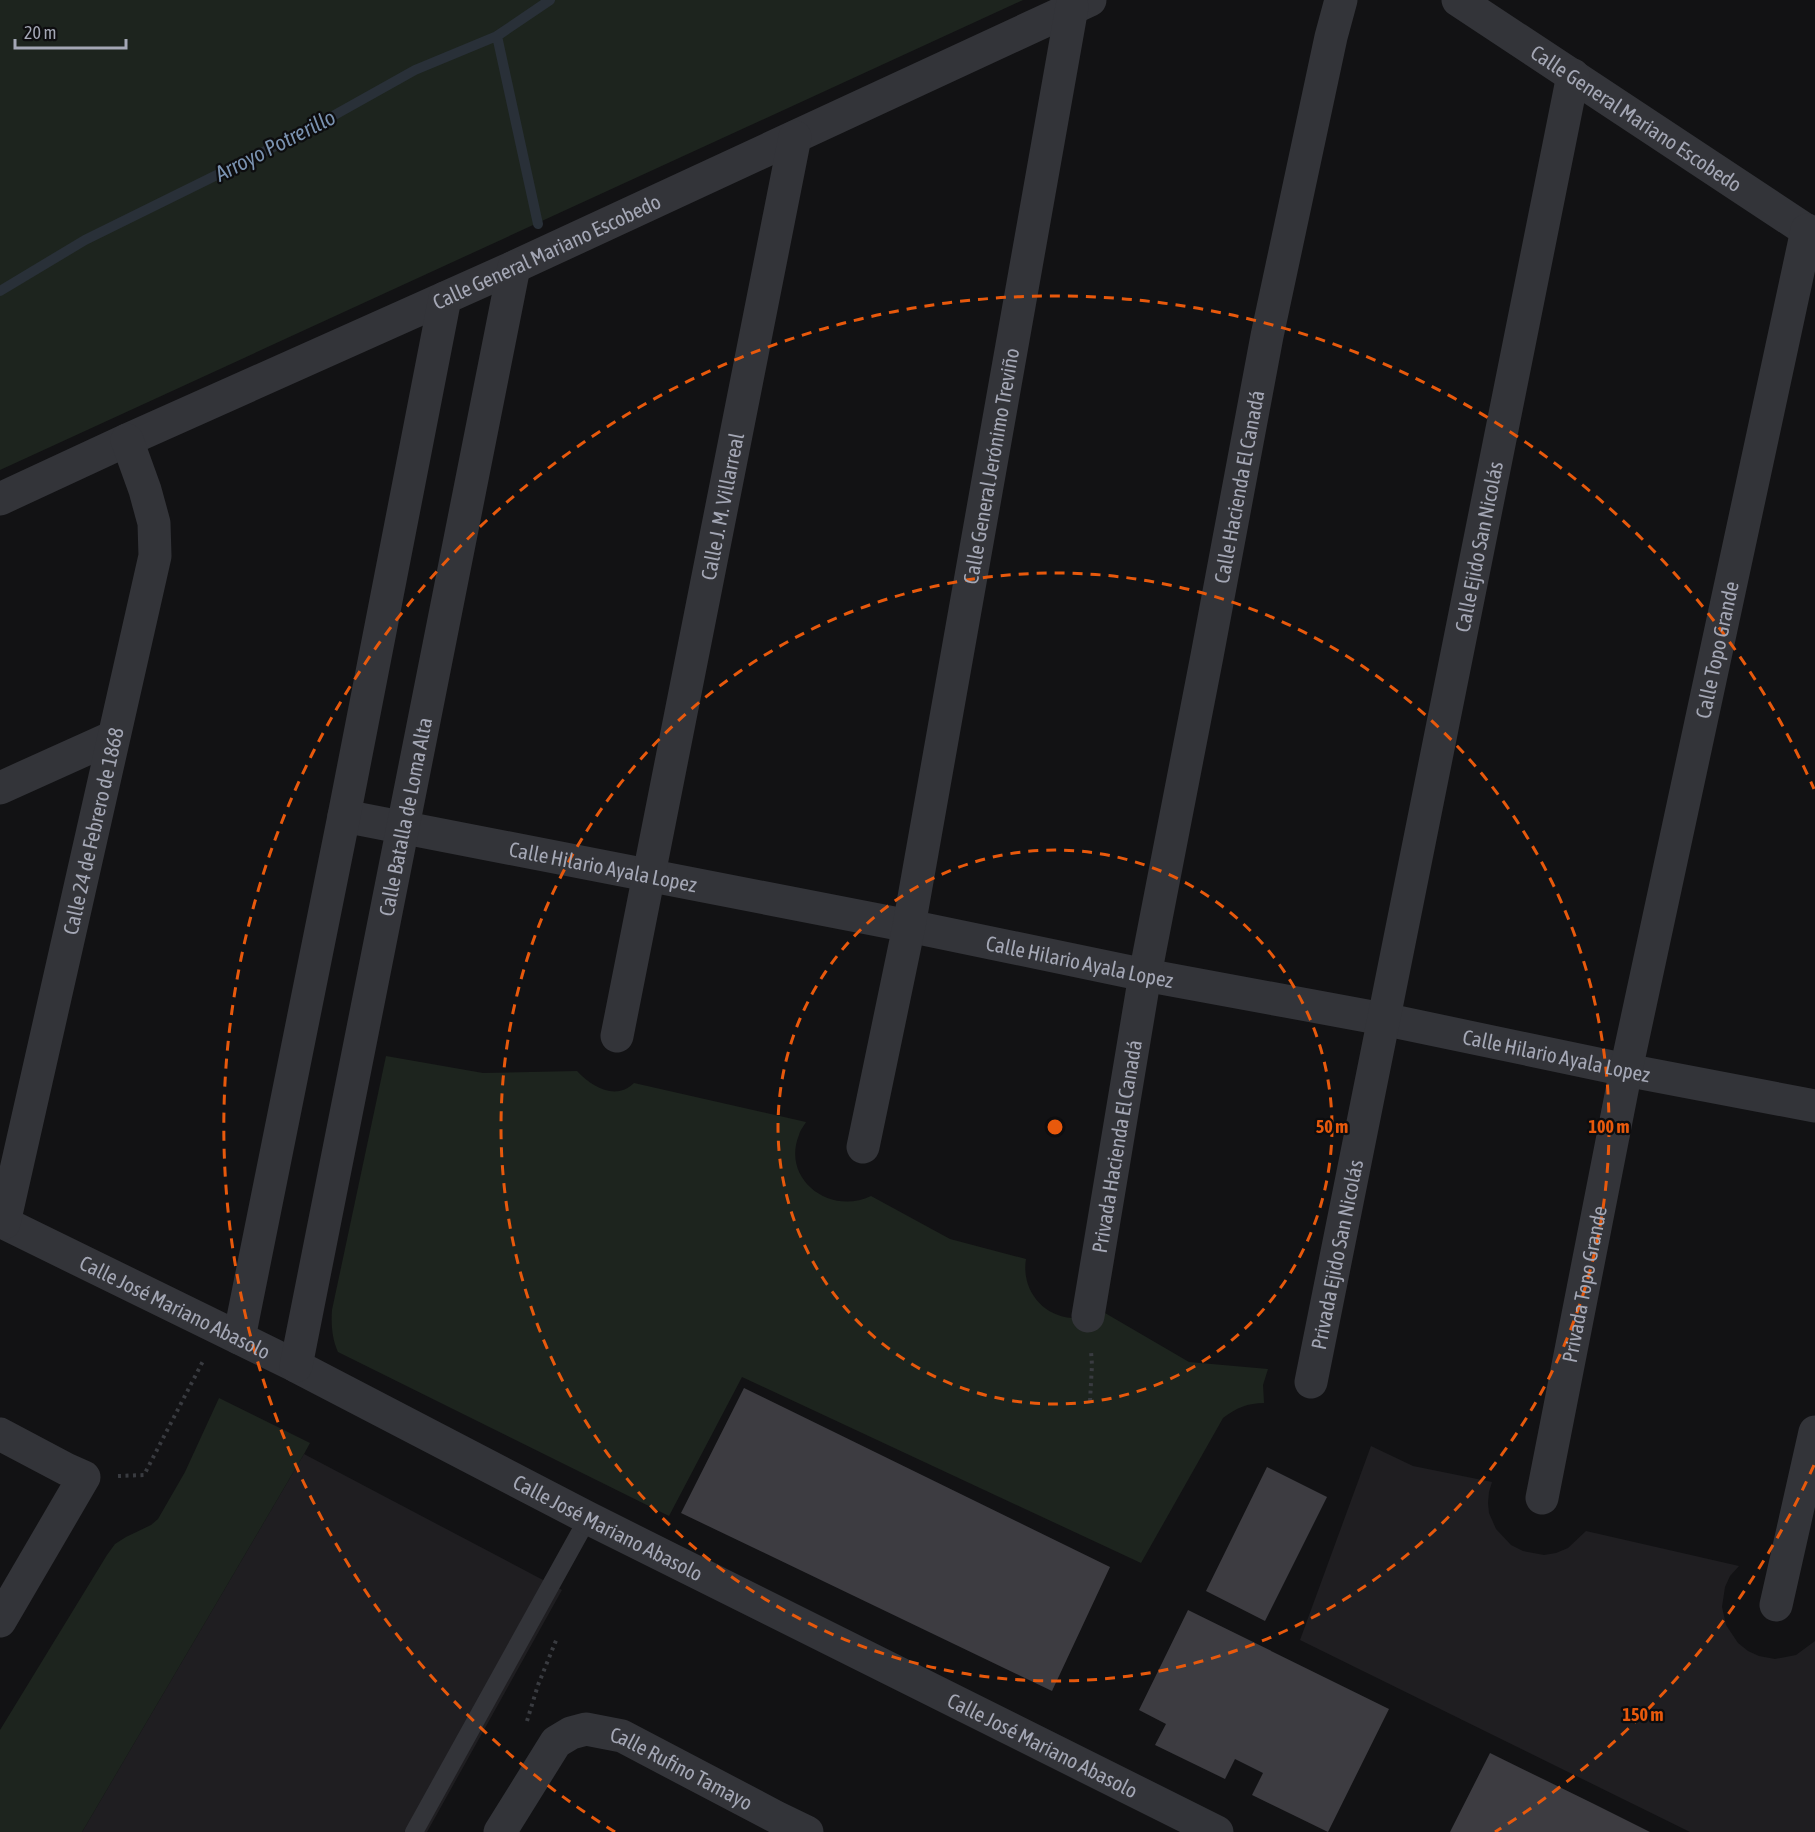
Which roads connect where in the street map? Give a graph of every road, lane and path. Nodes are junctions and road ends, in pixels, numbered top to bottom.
1 (1341, 0) edge
2 (1458, 0) edge
3 (1081, 4) edge
4 (1573, 75) junction
5 (795, 137) junction
6 (1811, 233) edge
7 (514, 267) junction
8 (445, 298) junction
9 (127, 440) junction
10 (0, 499) edge
11 (113, 737) junction
12 (0, 788) edge
13 (344, 816) junction
14 (403, 828) junction
15 (650, 874) junction
16 (909, 926) junction
17 (1145, 975) junction
18 (1383, 1019) junction
19 (617, 1036) dead end
20 (1626, 1070) junction
21 (1815, 1106) edge
22 (863, 1147) dead end
23 (2, 1222) edge
24 (1088, 1316) joint
25 (229, 1333) junction
26 (296, 1366) junction
27 (1311, 1382) dead end
28 (1090, 1401) dead end
29 (1815, 1432) edge
30 (0, 1434) edge
31 (84, 1477) junction
32 (1542, 1498) dead end
33 (588, 1518) junction
34 (1776, 1605) dead end
35 (0, 1621) edge
36 (561, 1629) dead end
37 (542, 1764) junction
38 (771, 1825) edge
39 (414, 1832) edge
40 (500, 1832) edge
41 (807, 1832) edge
42 (1217, 1832) edge

1 - 17 street, Calle Hacienda El Canadá
2 - 4 street, Calle General Mariano Escobedo
3 - 5 street, Calle General Mariano Escobedo
3 - 16 street, Calle General Jerónimo Treviño
4 - 6 street, Calle General Mariano Escobedo
4 - 18 street, Calle Ejido San Nicolás
5 - 7 street, Calle General Mariano Escobedo
5 - 15 street, Calle J. M. Villarreal
6 - 20 street, Calle Topo Grande
7 - 8 street, Calle General Mariano Escobedo
7 - 14 street, Calle Batalla de Loma Alta
8 - 9 street, Calle General Mariano Escobedo
8 - 13 street
9 - 10 street, Calle General Mariano Escobedo
9 - 11 street, Calle 24 de Febrero de 1868
11 - 12 street
11 - 23 street, Calle 24 de Febrero de 1868
13 - 14 street, Calle Hilario Ayala Lopez
13 - 25 street
14 - 15 street, Calle Hilario Ayala Lopez
14 - 26 street, Calle Batalla de Loma Alta
15 - 16 street, Calle Hilario Ayala Lopez
15 - 19 street, Calle J. M. Villarreal
16 - 17 street, Calle Hilario Ayala Lopez
16 - 22 street, Calle General Jerónimo Treviño
17 - 18 street, Calle Hilario Ayala Lopez
17 - 24 street, Privada Hacienda El Canadá
18 - 20 street, Calle Hilario Ayala Lopez
18 - 27 street, Privada Ejido San Nicolás
20 - 21 street, Calle Hilario Ayala Lopez
20 - 32 street, Privada Topo Grande
23 - 25 street, Calle José Mariano Abasolo
24 - 28 path
25 - 26 street, Calle José Mariano Abasolo
25 - 31 path
26 - 33 street, Calle José Mariano Abasolo
29 - 34 street
30 - 31 street
31 - 35 street
33 - 39 lane
33 - 42 street, Calle José Mariano Abasolo
36 - 37 path
37 - 38 street, Calle Rufino Tamayo
37 - 40 street
38 - 41 street, Calle Rufino Tamayo

